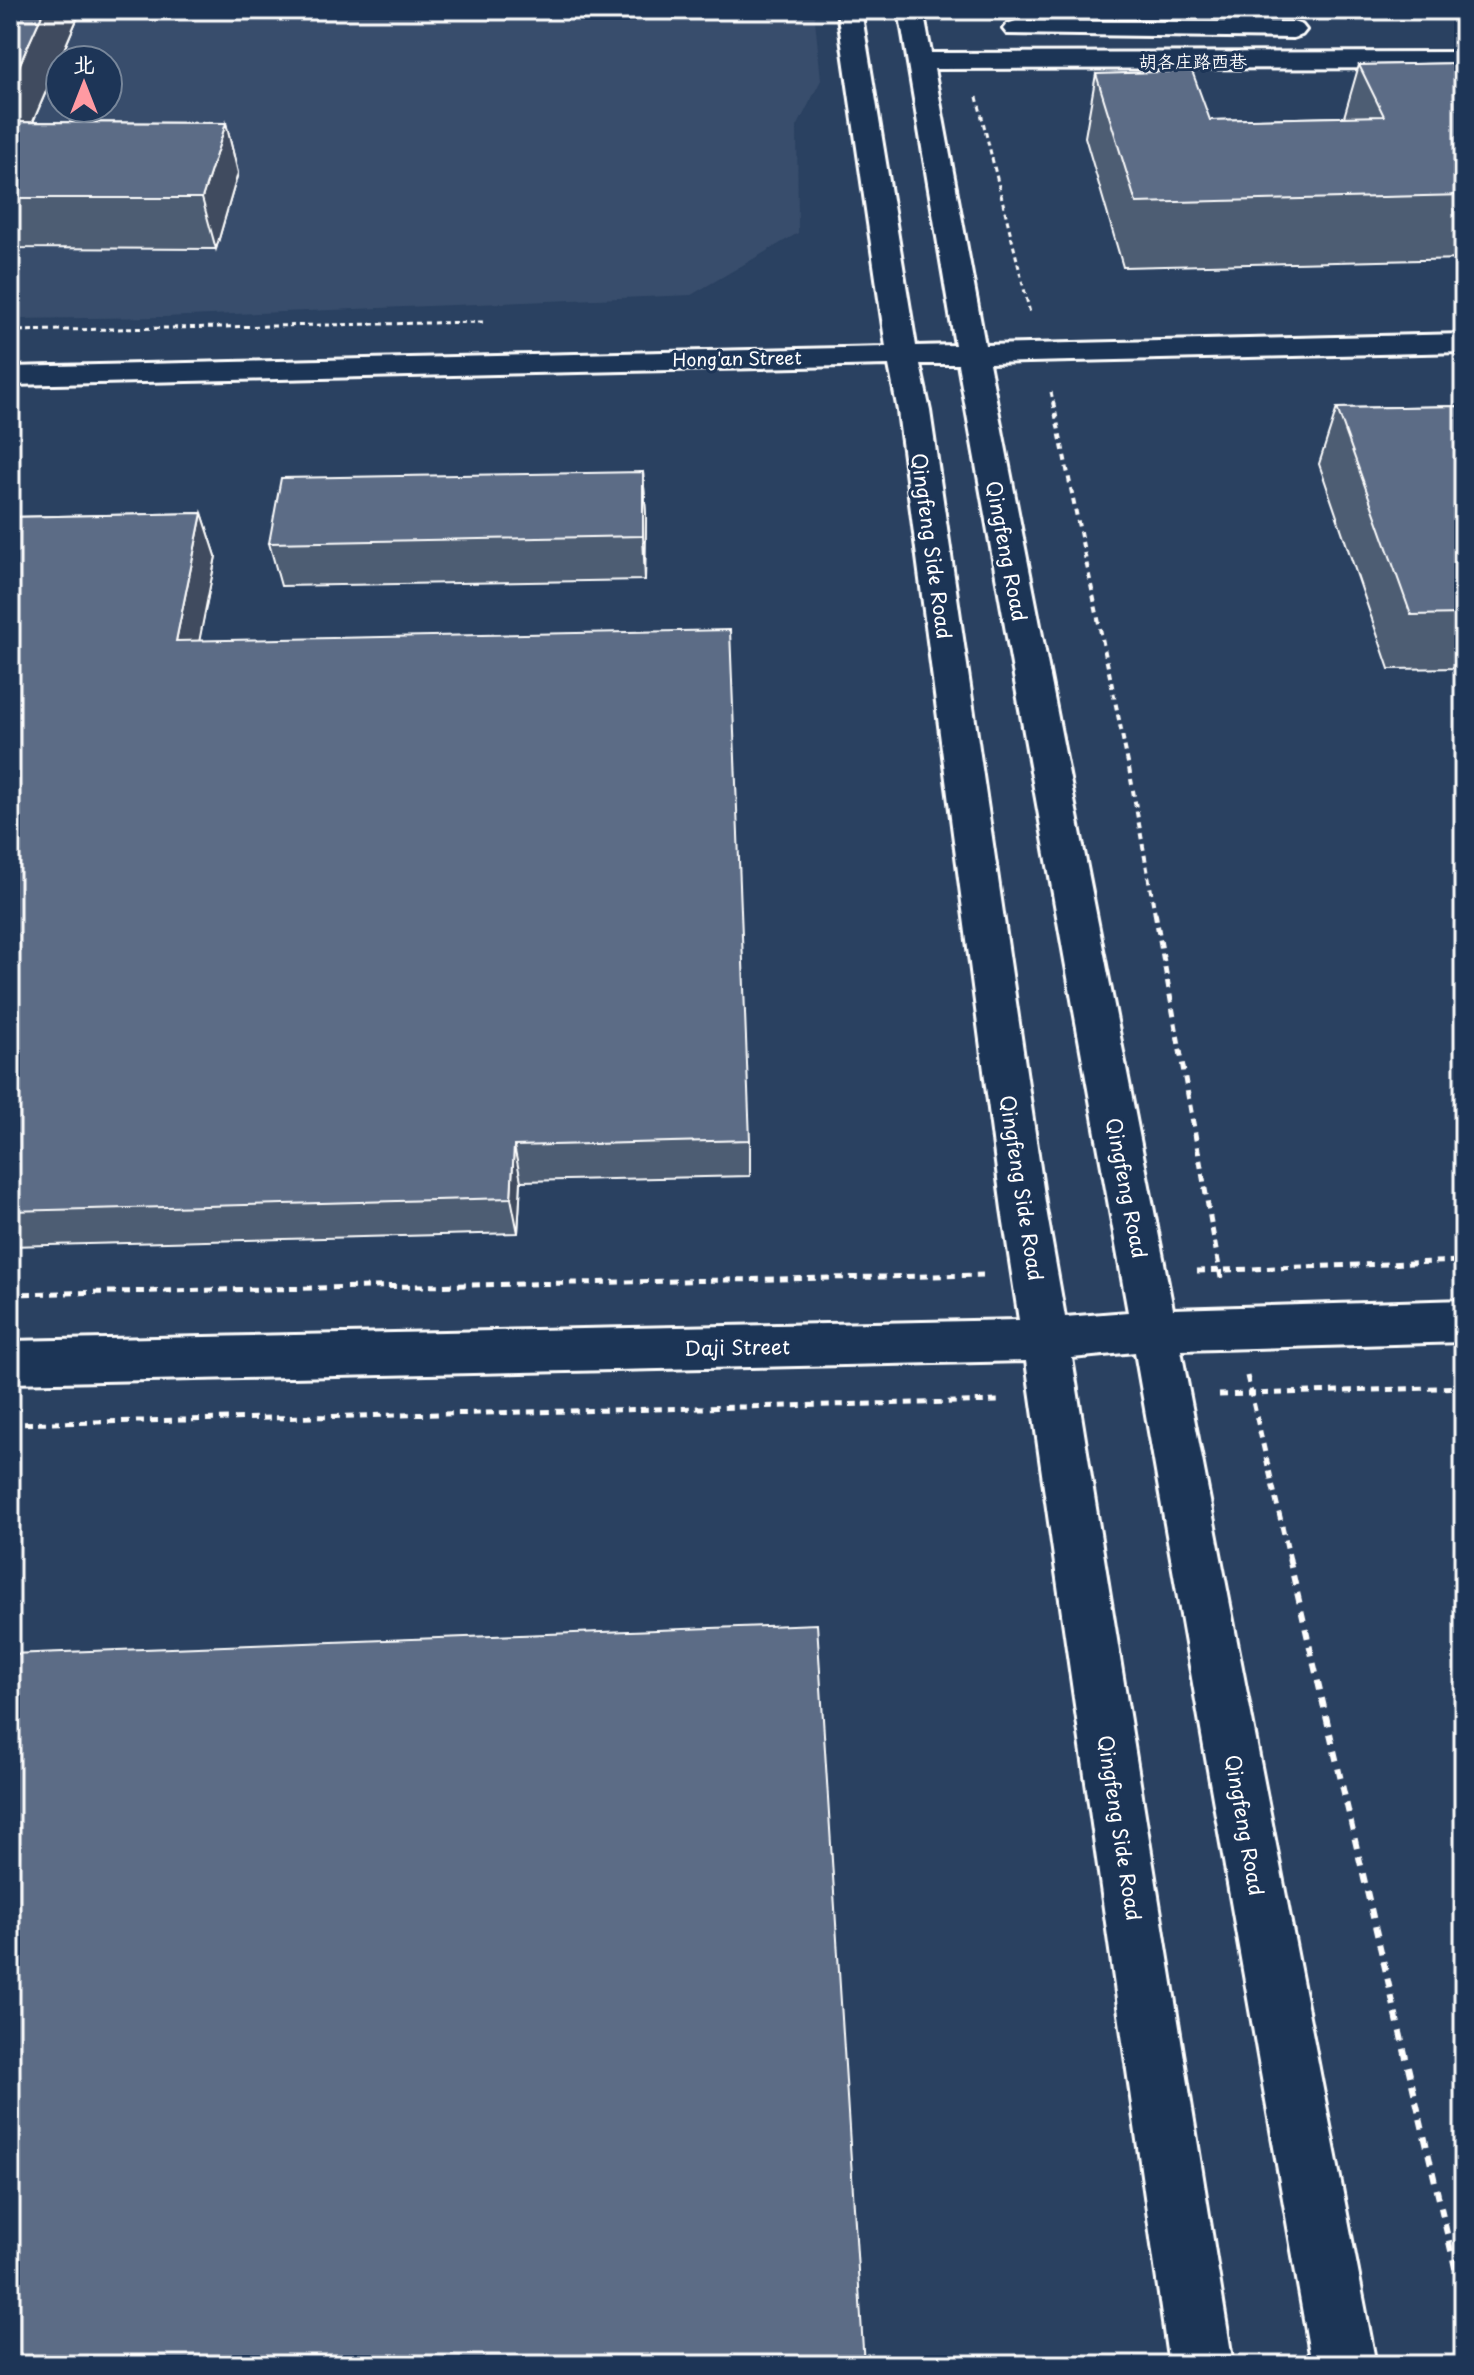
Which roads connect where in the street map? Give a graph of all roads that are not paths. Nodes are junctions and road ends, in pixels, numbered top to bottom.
1 (849, 10) edge
2 (911, 10) edge
3 (1016, 29) dead end
4 (1325, 30) dead end
5 (1464, 60) edge
6 (922, 61) junction
7 (1464, 343) edge
8 (971, 352) junction
9 (902, 353) junction
10 (10, 376) edge
11 (1464, 1321) edge
12 (1153, 1330) junction
13 (1046, 1340) junction
14 (10, 1362) edge
15 (1201, 2365) edge
16 (1344, 2365) edge

1 - 9 street, Qingfeng Side Road
2 - 6 street, Qingfeng Road
3 - 4 street
5 - 6 street, 胡各庄路西巷
6 - 8 street, Qingfeng Road
7 - 8 street, Hong'an Street
8 - 9 street, Hong'an Street
8 - 12 street, Qingfeng Road
9 - 10 street, Hong'an Street
9 - 13 street, Qingfeng Side Road
11 - 12 street, Daji Street
12 - 13 street, Daji Street
12 - 16 street, Qingfeng Road
13 - 14 street, Daji Street
13 - 15 street, Qingfeng Side Road

